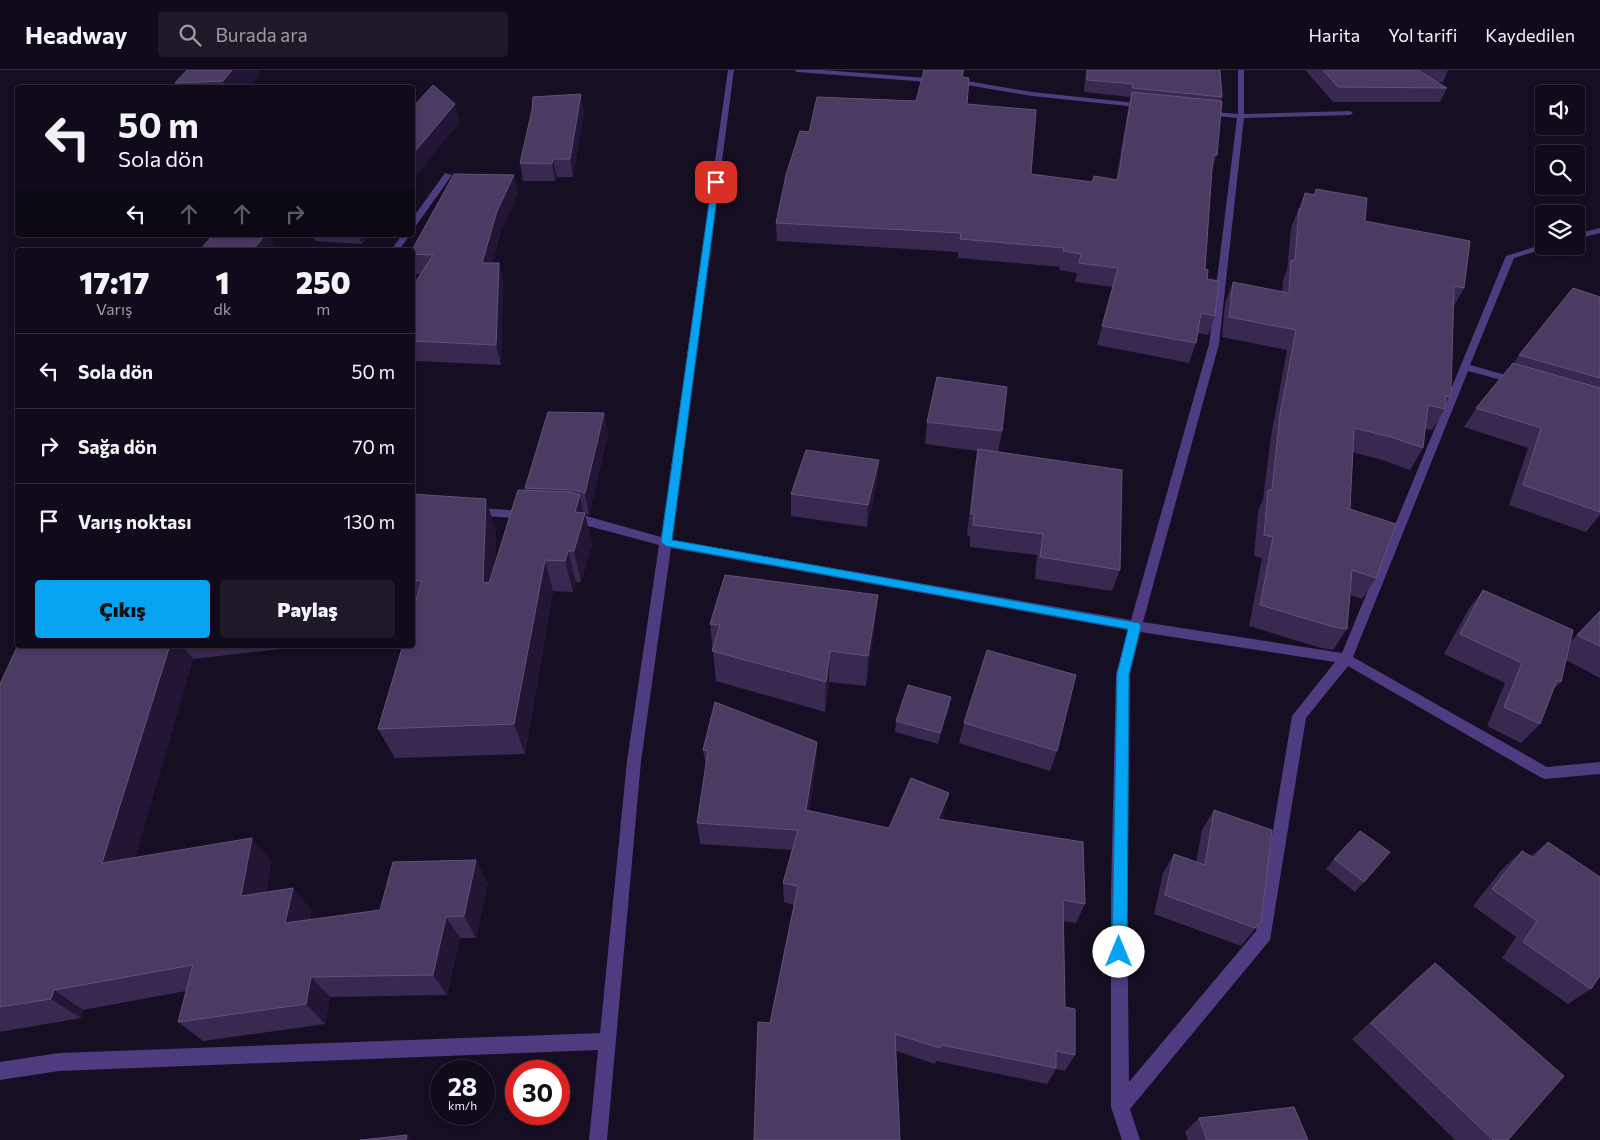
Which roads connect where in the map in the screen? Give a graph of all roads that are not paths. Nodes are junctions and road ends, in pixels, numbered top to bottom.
1 (731, 70) edge
2 (797, 70) edge
3 (1241, 70) edge
4 (1156, 108) edge
5 (1194, 112) edge
6 (1350, 113) dead end
7 (1241, 116) junction
8 (448, 175) dead end
9 (415, 222) edge
10 (1600, 230) edge
11 (1585, 234) edge
12 (405, 237) edge
13 (396, 248) edge
14 (1535, 249) edge
15 (1466, 367) junction
16 (1523, 384) edge
17 (462, 511) edge
18 (540, 516) edge
19 (560, 517) edge
20 (666, 542) junction
21 (1135, 626) junction
22 (1346, 659) junction
23 (1600, 768) edge
24 (608, 1041) junction
25 (0, 1071) edge
26 (1120, 1107) junction
27 (598, 1140) edge
28 (1131, 1140) edge

1 - 20 street
2 - 4 street
3 - 7 street
5 - 7 street
6 - 7 street
7 - 21 street
8 - 9 street
10 - 11 street
12 - 13 street
14 - 15 street
15 - 16 street
15 - 22 street
17 - 18 street
19 - 20 street
20 - 21 street
20 - 24 street
21 - 22 street
21 - 26 street
22 - 23 street
22 - 26 street
24 - 25 street
24 - 27 street
26 - 28 street

